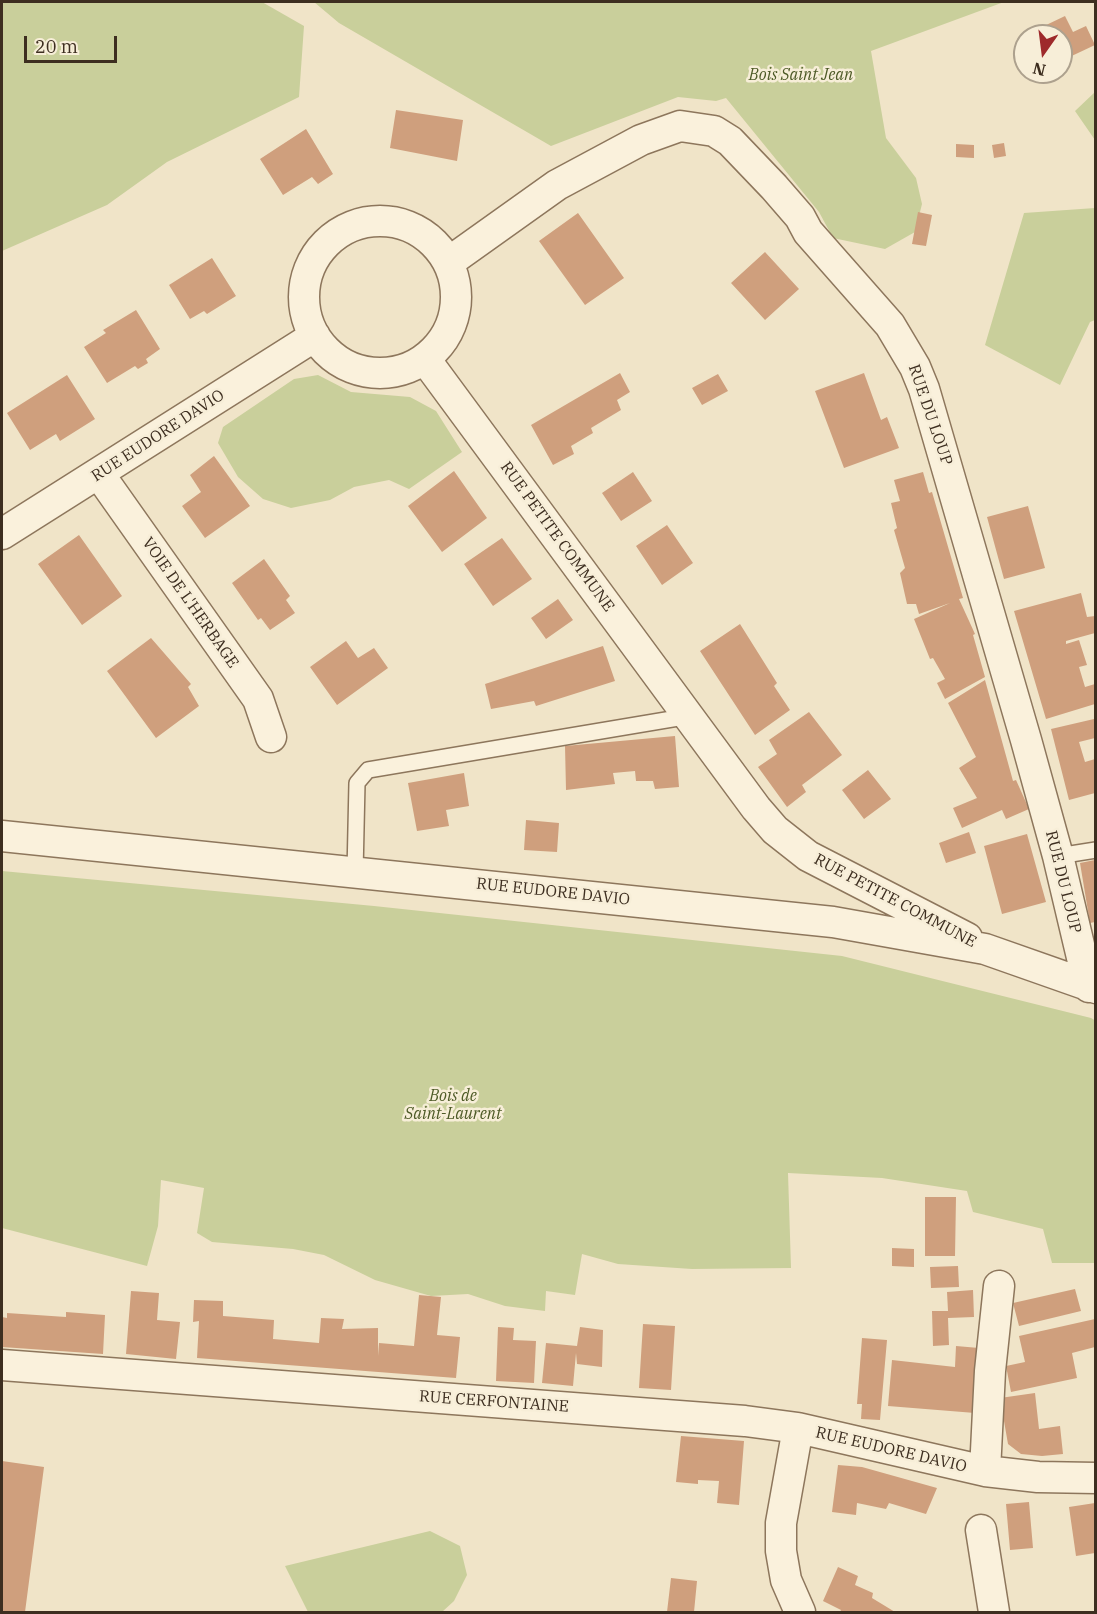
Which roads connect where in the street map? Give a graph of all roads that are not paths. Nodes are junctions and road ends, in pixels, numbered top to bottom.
1 (449, 262) junction
2 (315, 336) junction
3 (425, 359) junction
4 (99, 474) junction
5 (2, 534) edge
6 (690, 716) junction
7 (271, 737) dead end
8 (2, 836) edge
9 (1095, 850) edge
10 (1058, 856) junction
11 (355, 873) junction
12 (985, 949) junction
13 (1092, 988) edge
14 (999, 1286) dead end
15 (2, 1365) edge
16 (798, 1428) junction
17 (985, 1471) junction
18 (1095, 1478) edge
19 (981, 1530) dead end
20 (800, 1612) edge
21 (994, 1612) edge

1 - 2 street
1 - 3 street
1 - 10 street, RUE DU LOUP
2 - 3 street
2 - 4 street, RUE EUDORE DAVIO
3 - 6 street, RUE PETITE COMMUNE
4 - 5 street, RUE EUDORE DAVIO
4 - 7 street, VOIE DE L'HERBAGE
6 - 11 lane
6 - 12 street, RUE PETITE COMMUNE
8 - 11 street, RUE EUDORE DAVIO
9 - 10 lane
10 - 13 street, RUE DU LOUP
11 - 12 street, RUE EUDORE DAVIO
12 - 13 street, RUE EUDORE DAVIO
14 - 17 street, RUE EUDORE DAVIO
15 - 16 street, RUE CERFONTAINE
16 - 17 street, RUE EUDORE DAVIO
16 - 20 street
17 - 18 street, RUE EUDORE DAVIO
19 - 21 street

